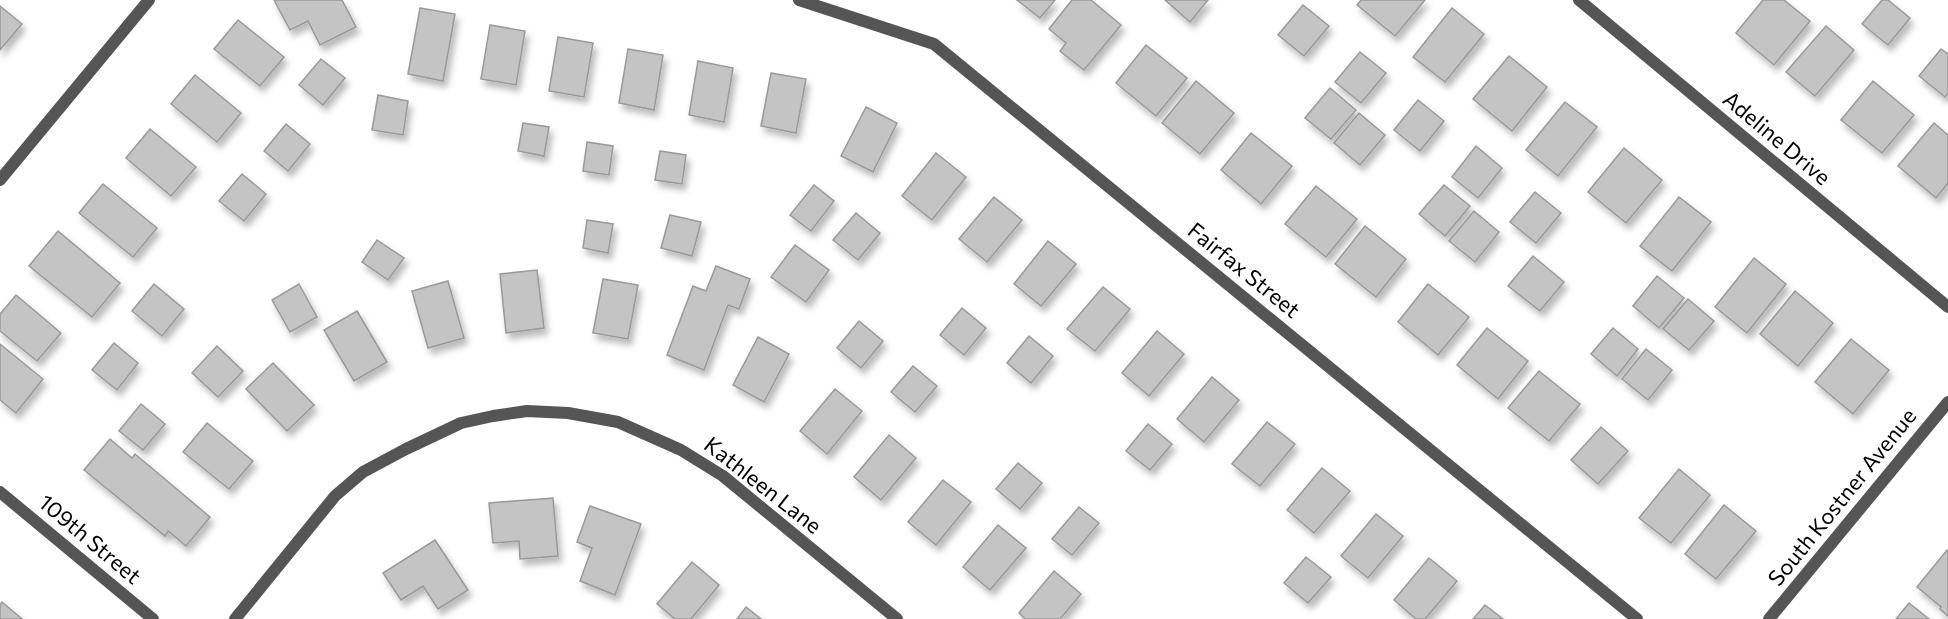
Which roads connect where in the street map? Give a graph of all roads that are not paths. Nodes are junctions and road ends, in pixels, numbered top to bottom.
1 (149, 0) edge
2 (799, 0) edge
3 (1579, 0) edge
4 (0, 180) edge
5 (1948, 307) edge
6 (1948, 402) edge
7 (0, 492) edge
8 (153, 619) edge
9 (236, 619) edge
10 (897, 619) edge
11 (1637, 619) edge
12 (1769, 619) edge

1 - 4 street
2 - 11 street, Fairfax Street
3 - 5 street, Adeline Drive
6 - 12 street, South Kostner Avenue
7 - 8 street, 109th Street
9 - 10 street, Kathleen Lane

